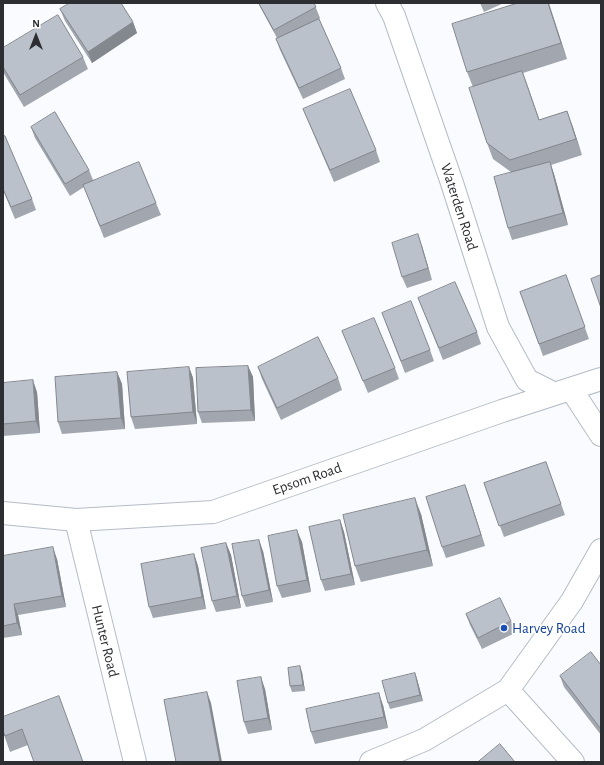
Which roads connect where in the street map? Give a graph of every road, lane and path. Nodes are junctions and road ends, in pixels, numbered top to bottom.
1 (386, 3) edge
2 (601, 379) edge
3 (562, 391) junction
4 (601, 435) edge
5 (3, 513) edge
6 (76, 520) junction
7 (601, 550) edge
8 (508, 690) junction
9 (135, 762) edge
10 (371, 762) edge
11 (573, 762) edge

1 - 3 main road, Waterden Road
2 - 3 main road, Epsom Road
3 - 4 main road
3 - 6 main road, Epsom Road
5 - 6 main road, Epsom Road
6 - 9 main road, Hunter Road
7 - 8 main road
8 - 10 main road
8 - 11 main road

